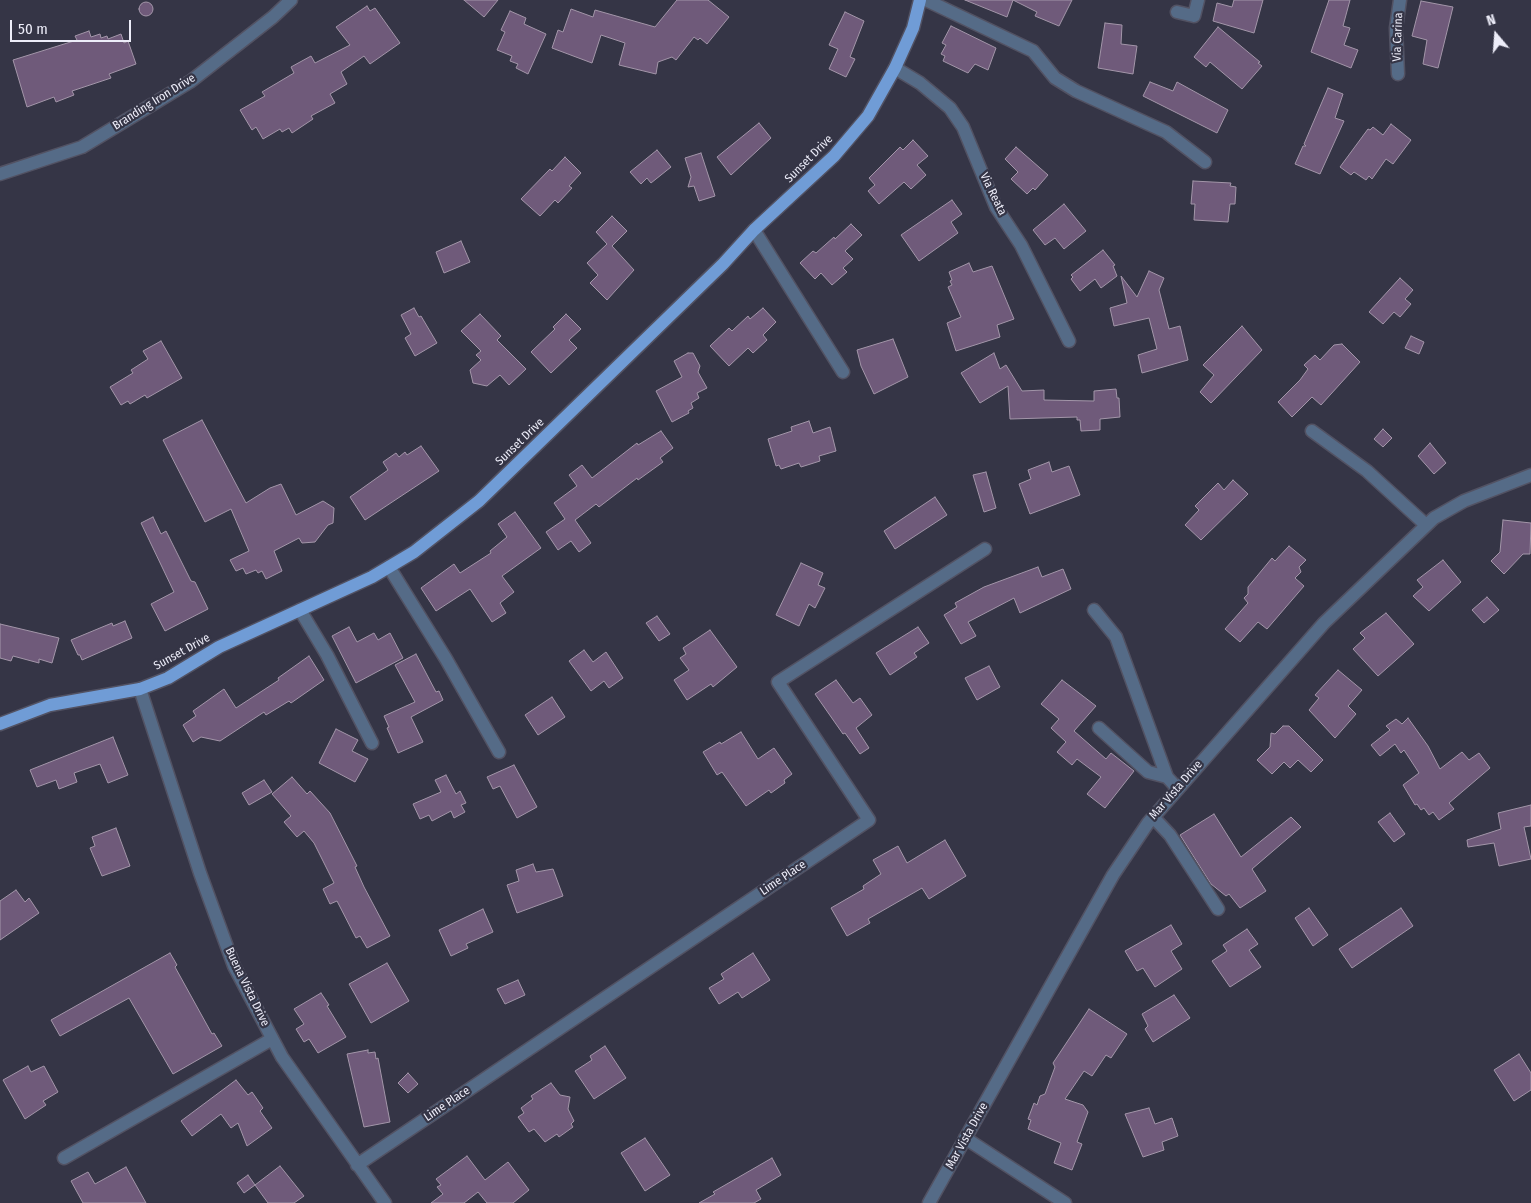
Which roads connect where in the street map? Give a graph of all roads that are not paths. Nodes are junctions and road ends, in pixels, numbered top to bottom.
1 (290, 0) edge
2 (920, 0) edge
3 (926, 0) edge
4 (1198, 0) edge
5 (1400, 0) edge
6 (1177, 12) dead end
7 (895, 68) junction
8 (1398, 74) dead end
9 (1205, 162) dead end
10 (0, 174) edge
11 (754, 230) junction
12 (1068, 341) dead end
13 (843, 372) dead end
14 (1312, 431) dead end
15 (1531, 475) edge
16 (1426, 525) junction
17 (985, 549) dead end
18 (389, 567) junction
19 (300, 610) junction
20 (1094, 610) dead end
21 (140, 689) junction
22 (0, 724) edge
23 (1099, 728) dead end
24 (372, 743) dead end
25 (499, 752) dead end
26 (1167, 777) junction
27 (1178, 789) junction
28 (1153, 817) junction
29 (1218, 909) dead end
30 (272, 1038) junction
31 (965, 1138) junction
32 (64, 1158) dead end
33 (357, 1165) junction
34 (385, 1203) edge
35 (929, 1203) edge
36 (1065, 1203) edge

1 - 10 street, Branding Iron Drive
2 - 7 main road, Sunset Drive
3 - 9 street
4 - 6 street
5 - 8 street, Via Carina
7 - 11 main road, Sunset Drive
7 - 12 street, Via Reata
11 - 13 street
11 - 18 main road, Sunset Drive
14 - 16 street
15 - 16 street, Mar Vista Drive
16 - 27 street, Mar Vista Drive
17 - 33 street, Lime Place
18 - 19 main road, Sunset Drive
18 - 25 street
19 - 21 main road, Sunset Drive
19 - 24 street
20 - 26 street
21 - 22 main road, Sunset Drive
21 - 30 street, Buena Vista Drive
23 - 26 street
26 - 27 street
27 - 28 street, Mar Vista Drive
28 - 29 street
28 - 31 street, Mar Vista Drive
30 - 32 street
30 - 33 street, Buena Vista Drive
31 - 35 street, Mar Vista Drive
31 - 36 street
33 - 34 street, Buena Vista Drive

